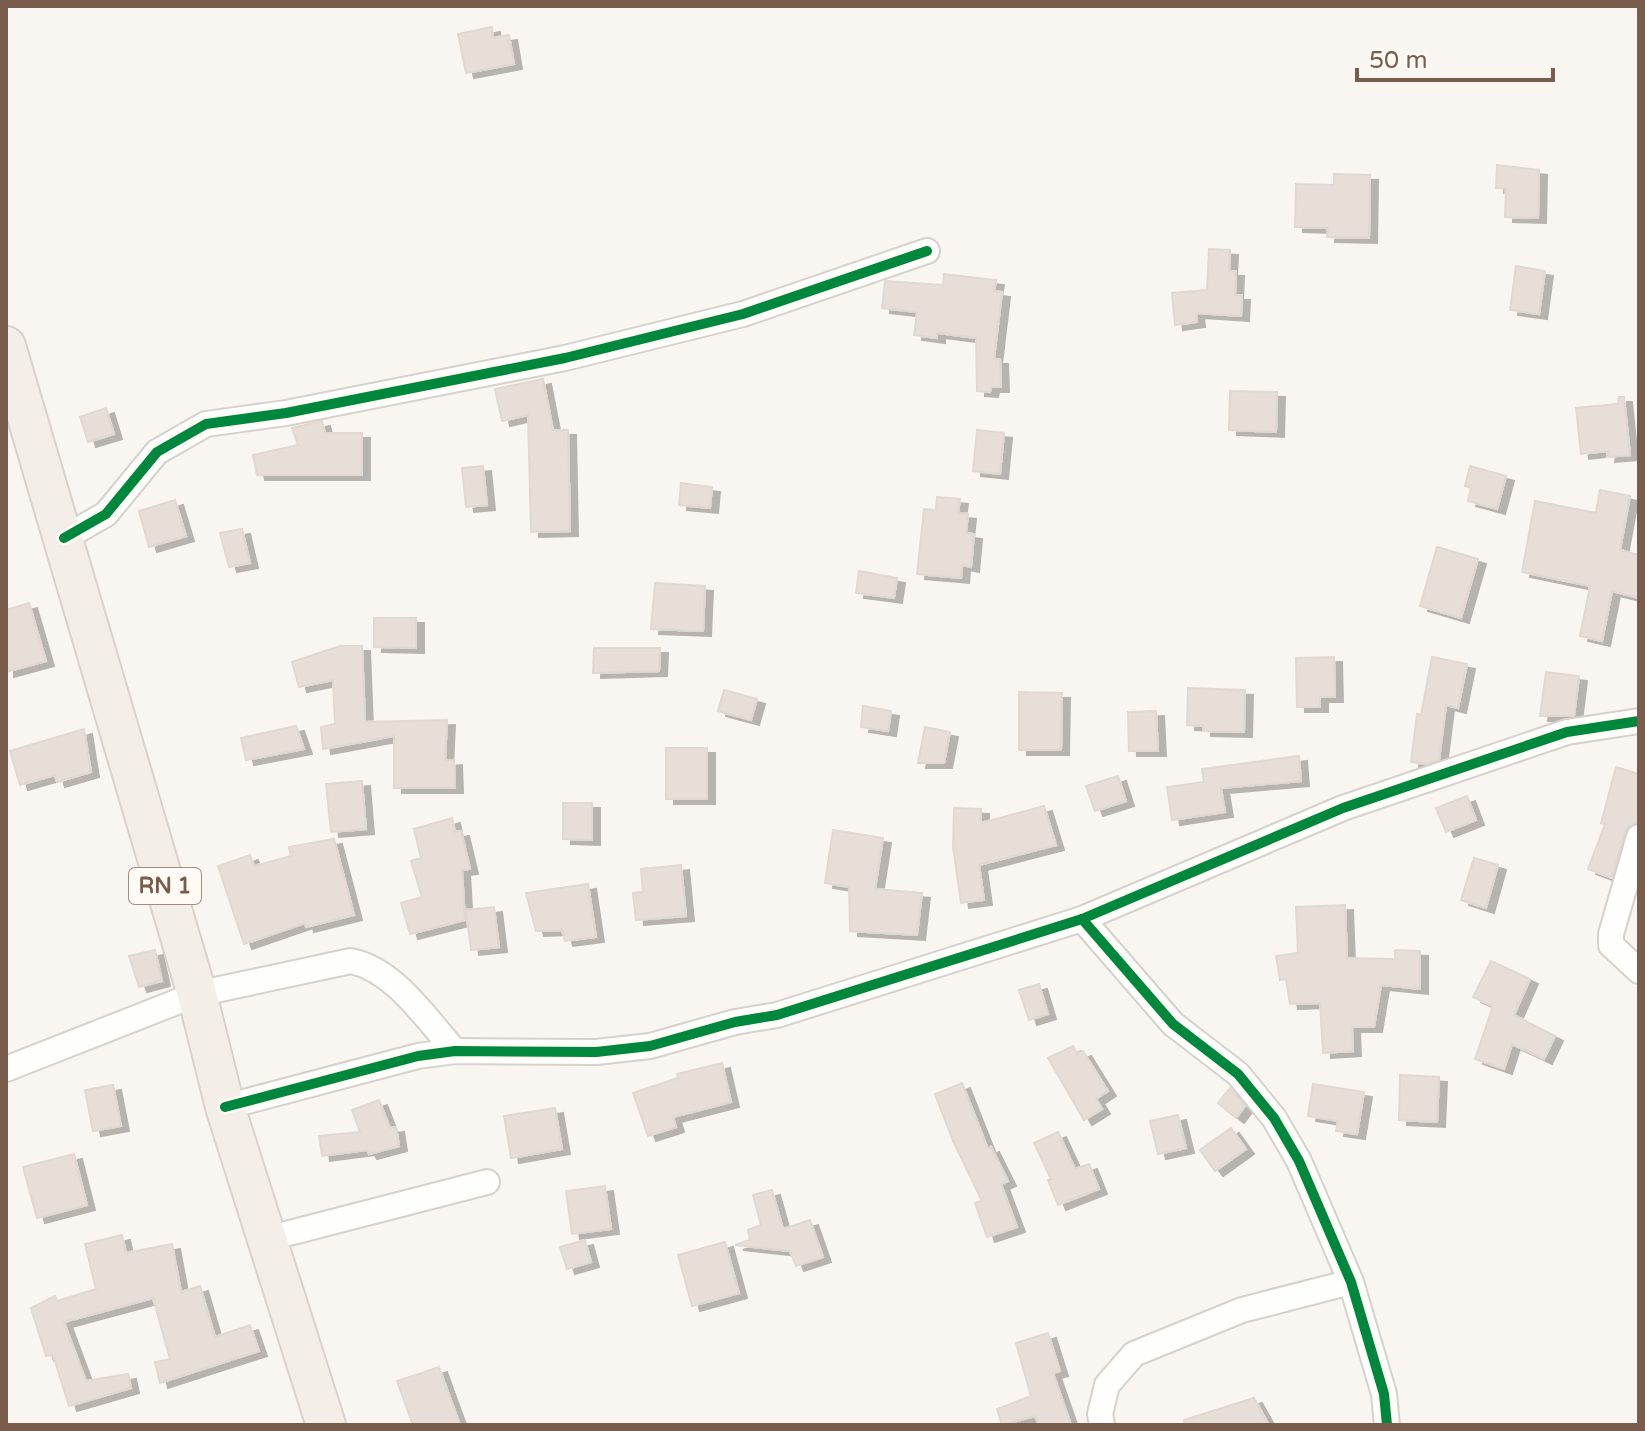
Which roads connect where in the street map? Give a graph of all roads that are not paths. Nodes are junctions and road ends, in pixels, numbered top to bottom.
1 (927, 251) dead end
2 (6, 346) edge
3 (16, 417) edge
4 (64, 538) junction
5 (1639, 721) edge
6 (1639, 837) edge
7 (1082, 919) junction
8 (1639, 971) edge
9 (197, 994) junction
10 (455, 1051) junction
11 (6, 1069) edge
12 (225, 1107) junction
13 (487, 1182) dead end
14 (270, 1238) junction
15 (1351, 1282) junction
16 (326, 1425) edge
17 (1102, 1425) edge
18 (1387, 1425) edge

1 - 4 street
2 - 3 main road, RN 1
3 - 4 main road, RN 1
4 - 9 main road, RN 1
5 - 7 street
6 - 8 street
7 - 10 street
7 - 15 street
9 - 10 street
9 - 11 street
9 - 12 main road, RN 1
10 - 12 street
12 - 14 main road, RN 1
13 - 14 street
14 - 16 main road, RN 1
15 - 17 street
15 - 18 street

